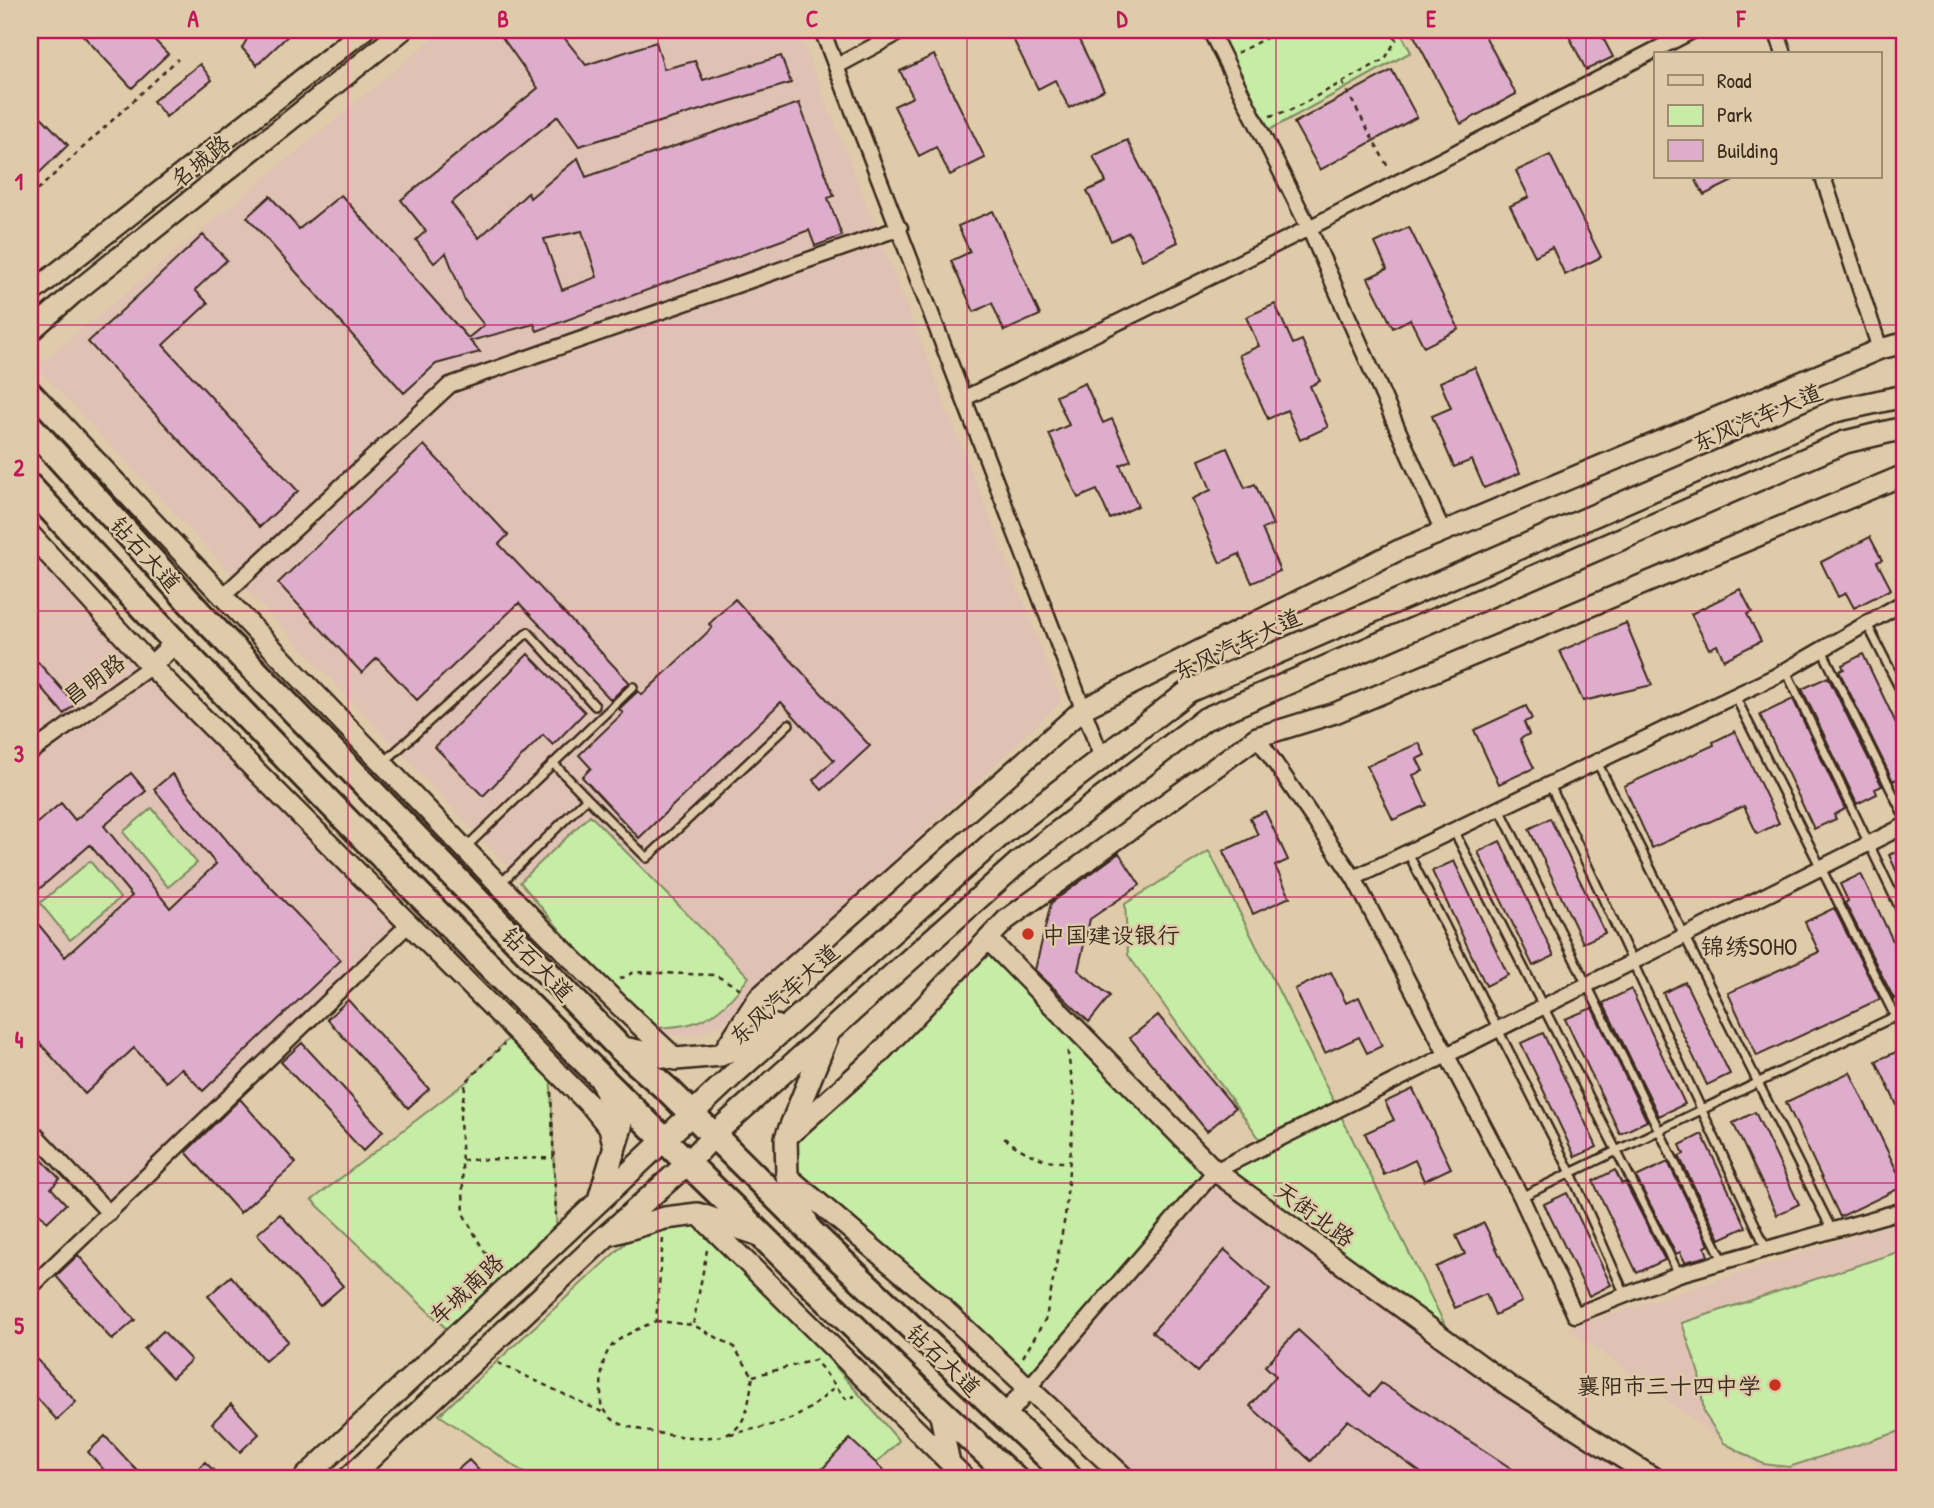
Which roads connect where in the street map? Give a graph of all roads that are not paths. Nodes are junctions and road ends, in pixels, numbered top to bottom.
1 (364, 30) edge
2 (402, 30) edge
3 (822, 30) edge
4 (904, 30) edge
5 (1210, 30) edge
6 (1694, 30) edge
7 (1776, 30) edge
8 (1783, 52) edge
9 (837, 65) junction
10 (1823, 178) edge
11 (900, 228) junction
12 (1309, 228) junction
13 (30, 294) edge
14 (30, 332) edge
15 (1904, 343) edge
16 (1880, 349) junction
17 (30, 390) edge
18 (1904, 396) edge
19 (965, 398) junction
20 (30, 426) edge
21 (1904, 428) edge
22 (1904, 475) edge
23 (30, 487) edge
24 (1443, 532) junction
25 (30, 534) edge
26 (222, 597) junction
27 (1904, 602) edge
28 (205, 619) junction
29 (1867, 623) junction
30 (175, 643) junction
31 (1822, 650) junction
32 (151, 666) junction
33 (1786, 670) junction
34 (632, 687) dead end
35 (1735, 696) junction
36 (1904, 696) edge
37 (594, 706) dead end
38 (1083, 709) junction
39 (789, 724) dead end
40 (1257, 737) junction
41 (30, 753) edge
42 (1102, 758) junction
43 (1597, 762) junction
44 (553, 763) junction
45 (389, 771) junction
46 (1549, 784) junction
47 (587, 798) junction
48 (1500, 808) junction
49 (1904, 816) edge
50 (1904, 827) edge
51 (1454, 830) junction
52 (1869, 844) junction
53 (464, 849) junction
54 (1408, 852) junction
55 (1821, 868) junction
56 (1354, 878) junction
57 (462, 885) junction
58 (499, 885) junction
59 (1904, 917) edge
60 (409, 924) junction
61 (1685, 936) junction
62 (988, 939) junction
63 (1633, 962) junction
64 (1588, 984) junction
65 (1544, 1006) junction
66 (1904, 1012) edge
67 (803, 1013) junction
68 (1895, 1016) junction
69 (1498, 1029) junction
70 (830, 1032) junction
71 (1904, 1034) edge
72 (619, 1047) junction
73 (721, 1055) junction
74 (1447, 1055) junction
75 (676, 1059) junction
76 (601, 1080) junction
77 (1759, 1082) junction
78 (1703, 1109) junction
79 (692, 1113) junction
80 (30, 1129) edge
81 (1661, 1130) junction
82 (713, 1136) junction
83 (786, 1138) junction
84 (664, 1140) junction
85 (1618, 1150) junction
86 (615, 1152) junction
87 (688, 1163) junction
88 (1215, 1171) junction
89 (1571, 1173) junction
90 (788, 1176) junction
91 (599, 1198) junction
92 (1521, 1198) junction
93 (1904, 1210) edge
94 (108, 1213) junction
95 (705, 1219) junction
96 (1833, 1231) junction
97 (811, 1232) junction
98 (761, 1235) junction
99 (606, 1236) junction
100 (1768, 1251) junction
101 (1724, 1262) junction
102 (1679, 1274) junction
103 (30, 1288) edge
104 (1625, 1295) junction
105 (1029, 1387) junction
106 (939, 1411) junction
107 (1003, 1418) junction
108 (950, 1463) junction
109 (305, 1478) edge
110 (349, 1478) edge
111 (965, 1478) edge
112 (1014, 1478) edge
113 (1070, 1478) edge
114 (1125, 1478) edge
115 (1654, 1478) edge

1 - 13 street, 名城路
2 - 14 street, 名城路
3 - 9 street
4 - 9 street
5 - 12 street
6 - 12 street
7 - 8 street
9 - 11 street
10 - 16 street
11 - 19 street
11 - 26 street
12 - 19 street
12 - 24 street
15 - 16 street
16 - 24 street
17 - 26 street
18 - 42 main road, 东风汽车大道
19 - 38 street
20 - 28 highway, 钻石大道
21 - 70 main road
22 - 40 street
23 - 30 highway, 钻石大道
24 - 38 street
25 - 32 street
26 - 28 street
26 - 45 street
27 - 29 street
28 - 57 highway, 钻石大道
29 - 31 street
29 - 36 lane
30 - 32 street
30 - 76 highway, 钻石大道
31 - 33 street
31 - 49 lane
32 - 41 street, 昌明路
32 - 60 street
33 - 35 street
33 - 52 lane
34 - 44 lane
35 - 43 street
35 - 55 lane
37 - 45 lane
38 - 42 street
38 - 73 street
39 - 47 lane
40 - 56 street
40 - 62 street
42 - 67 main road, 东风汽车大道
43 - 46 street
43 - 61 lane
44 - 47 lane
44 - 53 lane
45 - 53 street
45 - 57 street
46 - 48 street
46 - 63 lane
47 - 58 lane
48 - 51 street
48 - 64 lane
50 - 52 street
51 - 54 street
51 - 65 lane
52 - 55 street
52 - 59 lane
53 - 58 street
54 - 56 street
54 - 69 lane
55 - 61 street
55 - 68 lane
56 - 74 street
57 - 72 highway, 钻石大道
58 - 75 street
60 - 86 street
60 - 94 street
61 - 63 street
61 - 77 lane
62 - 83 street
62 - 88 street, 天街北路
63 - 64 street
63 - 78 lane
64 - 65 street
64 - 81 lane
65 - 69 street
65 - 85 lane
66 - 68 lane
67 - 73 main road
67 - 79 main road, 东风汽车大道
68 - 71 lane
68 - 77 lane
69 - 74 street
69 - 89 lane
70 - 82 main road
70 - 83 main road
72 - 75 main road
72 - 79 highway, 钻石大道
73 - 75 main road
74 - 88 street
74 - 92 street
76 - 84 highway, 钻石大道
76 - 86 main road
77 - 78 lane
77 - 96 lane
78 - 81 lane
78 - 100 lane
79 - 82 highway, 钻石大道
79 - 84 main road, 东风汽车大道
80 - 94 street
81 - 85 lane
81 - 101 lane
82 - 87 main road
82 - 97 highway, 钻石大道
83 - 90 main road
84 - 87 highway, 钻石大道
84 - 91 main road, 车城南路
85 - 89 lane
85 - 102 lane
86 - 91 main road
87 - 98 highway, 钻石大道
87 - 99 main road
88 - 105 street
88 - 115 street, 天街北路
89 - 92 lane
89 - 104 lane
90 - 97 main road
90 - 105 street
91 - 109 main road, 车城南路
92 - 104 street
93 - 96 street
94 - 103 street
95 - 98 main road
95 - 99 main road
95 - 108 street
96 - 100 street
97 - 107 highway, 钻石大道
98 - 106 highway, 钻石大道
99 - 110 main road
100 - 101 street
101 - 102 street
102 - 104 street
105 - 107 street
105 - 114 street
106 - 108 street
106 - 112 highway, 钻石大道
107 - 113 highway, 钻石大道
108 - 111 street

